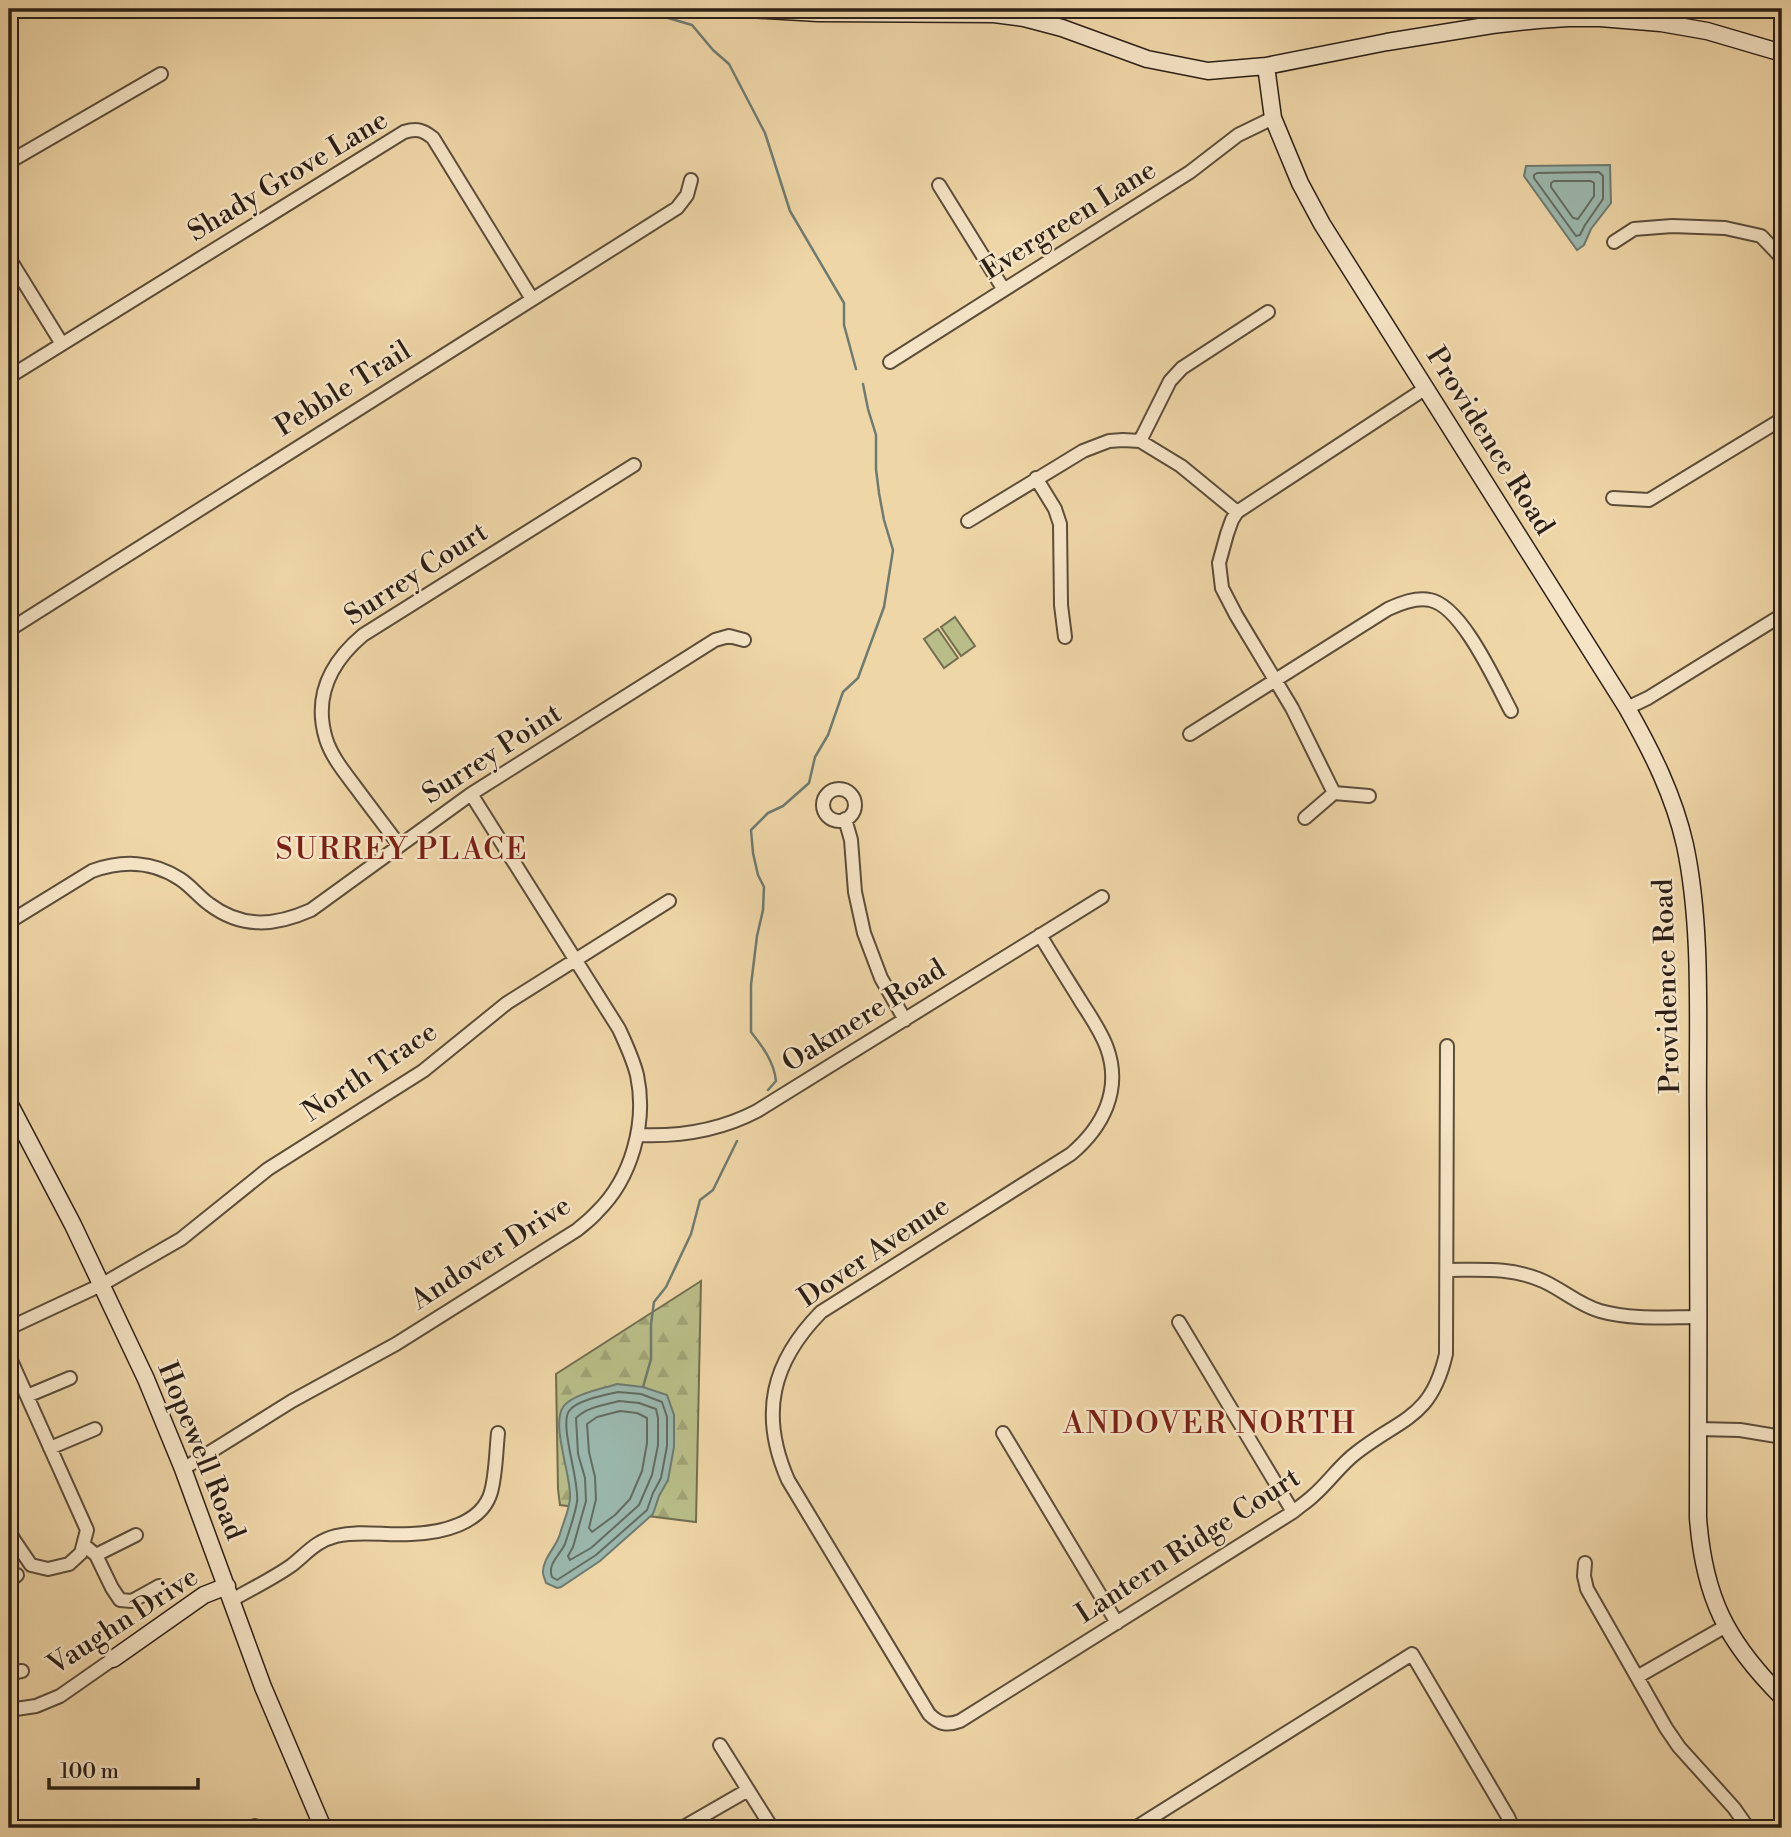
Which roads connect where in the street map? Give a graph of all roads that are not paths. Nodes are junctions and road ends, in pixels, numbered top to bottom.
1 (749, 9) edge
2 (1568, 13) edge
3 (1663, 16) edge
4 (1782, 54) edge
5 (1266, 66) junction
6 (161, 74) dead end
7 (1273, 118) junction
8 (9, 162) edge
9 (691, 180) dead end
10 (939, 185) dead end
11 (1614, 242) dead end
12 (9, 258) edge
13 (1782, 258) edge
14 (1004, 290) junction
15 (532, 299) junction
16 (1268, 312) dead end
17 (62, 344) junction
18 (890, 362) dead end
19 (9, 377) edge
20 (1426, 388) junction
21 (1782, 419) edge
22 (1140, 441) junction
23 (634, 464) dead end
24 (1035, 478) junction
25 (1613, 498) dead end
26 (1237, 512) junction
27 (968, 521) dead end
28 (1782, 615) edge
29 (9, 630) edge
30 (1065, 637) dead end
31 (744, 640) dead end
32 (1276, 681) junction
33 (1628, 708) junction
34 (1511, 712) dead end
35 (1190, 734) dead end
36 (1334, 793) junction
37 (471, 794) junction
38 (1369, 796) dead end
39 (1305, 818) dead end
40 (845, 819) dead end
41 (399, 845) junction
42 (1102, 897) dead end
43 (669, 901) dead end
44 (9, 922) edge
45 (1040, 936) junction
46 (575, 959) junction
47 (905, 1020) junction
48 (1447, 1046) dead end
49 (9, 1103) edge
50 (637, 1135) junction
51 (1447, 1270) junction
52 (101, 1285) junction
53 (1698, 1317) junction
54 (1179, 1322) dead end
55 (9, 1328) edge
56 (9, 1356) edge
57 (70, 1378) dead end
58 (27, 1396) junction
59 (95, 1429) dead end
60 (1698, 1429) junction
61 (498, 1433) dead end
62 (1003, 1433) dead end
63 (1782, 1437) edge
64 (50, 1448) junction
65 (183, 1469) junction
66 (1293, 1512) junction
67 (9, 1530) edge
68 (136, 1535) dead end
69 (84, 1545) junction
70 (96, 1555) junction
71 (1584, 1563) dead end
72 (159, 1586) dead end
73 (229, 1593) junction
74 (1117, 1623) junction
75 (1726, 1626) junction
76 (113, 1659) joint
77 (1637, 1677) junction
78 (1782, 1697) edge
79 (9, 1710) edge
80 (943, 1724) joint
81 (720, 1745) dead end
82 (748, 1790) junction
83 (323, 1828) edge
84 (682, 1828) edge
85 (772, 1828) edge
86 (1135, 1828) edge
87 (1513, 1828) edge
88 (1748, 1828) edge

1 - 5 street
2 - 3 street
2 - 5 street
3 - 4 street
5 - 7 street, Providence Road
6 - 8 street
7 - 14 street, Evergreen Lane
7 - 20 street, Providence Road
9 - 15 street, Pebble Trail
10 - 14 street
11 - 13 street
12 - 17 street
14 - 18 street, Evergreen Lane
15 - 17 street, Shady Grove Lane
15 - 29 street, Pebble Trail
16 - 22 street
17 - 19 street, Shady Grove Lane
20 - 26 street
20 - 33 street, Providence Road
21 - 25 street
22 - 24 street
22 - 26 street
23 - 41 street, Surrey Court
24 - 27 street
24 - 30 street
26 - 32 street
28 - 33 street
31 - 37 street, Surrey Point
32 - 34 street
32 - 35 street
32 - 36 street
33 - 53 street, Providence Road
36 - 38 street
36 - 39 street
37 - 41 street, Surrey Point
37 - 46 street, Andover Drive
40 - 47 street
41 - 44 street, Surrey Point
42 - 45 street, Oakmere Road
43 - 46 street, North Trace
45 - 47 street, Oakmere Road
45 - 80 street, Dover Avenue
46 - 50 street, Andover Drive
46 - 52 street, North Trace
47 - 50 street, Oakmere Road
48 - 51 street, Lantern Ridge Court
49 - 52 street, Hopewell Road
50 - 65 street, Andover Drive
51 - 53 street
51 - 66 street, Lantern Ridge Court
52 - 55 street, North Trace
52 - 65 street, Hopewell Road
53 - 60 street, Providence Road
54 - 66 street
56 - 58 street
57 - 58 street
58 - 64 street
59 - 64 street
60 - 63 street
60 - 75 street, Providence Road
61 - 73 street
62 - 74 street
64 - 69 street
65 - 73 street, Hopewell Road
66 - 74 street, Lantern Ridge Court
67 - 69 street
68 - 70 street
69 - 70 street
70 - 72 street
71 - 77 street
73 - 76 street, Vaughn Drive
73 - 83 street, Hopewell Road
74 - 80 street, Lantern Ridge Court
75 - 77 street
75 - 78 street, Providence Road
76 - 79 street, Vaughn Drive
77 - 88 street
81 - 82 street
82 - 84 street
82 - 85 street
86 - 87 street

